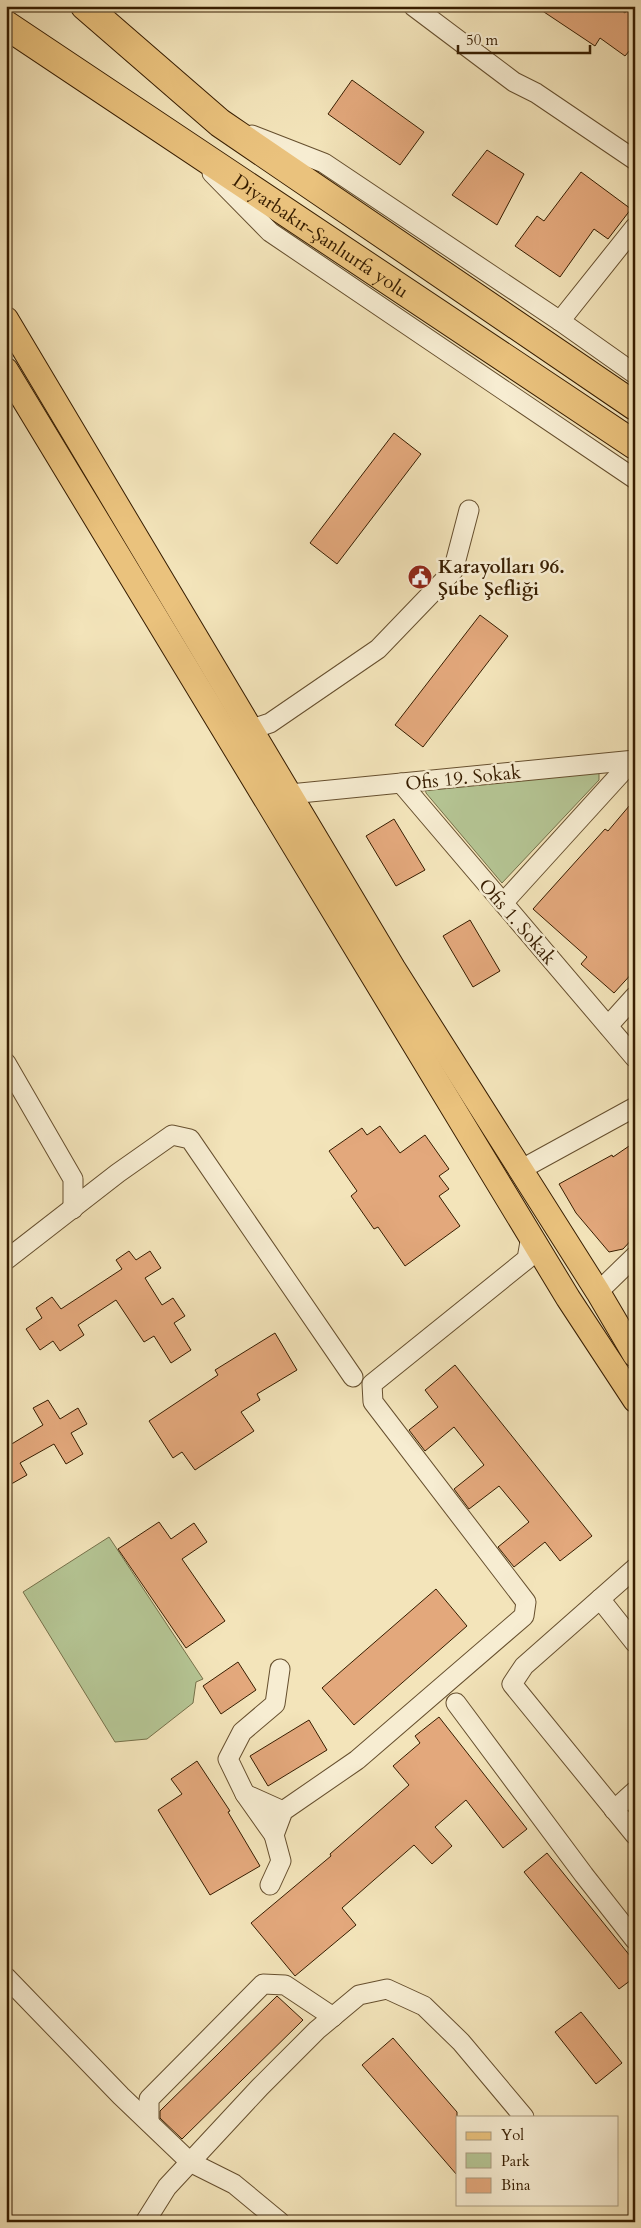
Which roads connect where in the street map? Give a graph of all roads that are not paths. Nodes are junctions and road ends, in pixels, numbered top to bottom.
1 (85, 6) edge
2 (413, 6) edge
3 (6, 25) edge
4 (220, 123) junction
5 (178, 139) junction
6 (635, 160) edge
7 (635, 227) edge
8 (6, 319) edge
9 (560, 321) junction
10 (6, 370) edge
11 (635, 374) edge
12 (635, 406) edge
13 (635, 445) edge
14 (635, 479) edge
15 (469, 510) dead end
16 (252, 729) junction
17 (634, 760) edge
18 (401, 783) junction
19 (290, 794) junction
20 (503, 903) junction
21 (635, 996) edge
22 (608, 1026) junction
23 (635, 1058) edge
24 (6, 1063) edge
25 (635, 1108) edge
26 (520, 1170) junction
27 (73, 1179) junction
28 (94, 1192) junction
29 (73, 1209) junction
30 (531, 1236) junction
31 (635, 1256) edge
32 (6, 1260) edge
33 (598, 1292) junction
34 (635, 1354) edge
35 (372, 1393) junction
36 (635, 1400) edge
37 (635, 1568) edge
38 (600, 1599) junction
39 (635, 1643) edge
40 (280, 1669) dead end
41 (452, 1678) junction
42 (430, 1696) junction
43 (456, 1703) junction
44 (635, 1791) edge
45 (245, 1794) junction
46 (614, 1810) junction
47 (283, 1811) junction
48 (274, 1835) junction
49 (635, 1835) edge
50 (270, 1885) dead end
51 (635, 1940) edge
52 (6, 1977) edge
53 (332, 2017) junction
54 (121, 2096) junction
55 (149, 2099) junction
56 (523, 2116) edge
57 (149, 2122) junction
58 (190, 2162) junction
59 (145, 2222) edge
60 (280, 2222) edge

1 - 4 highway, Diyarbakır-Şanlıurfa yolu
2 - 6 street
3 - 5 highway, Diyarbakır-Şanlıurfa yolu
4 - 9 street
4 - 12 highway, Diyarbakır-Şanlıurfa yolu
5 - 13 highway, Diyarbakır-Şanlıurfa yolu
5 - 14 street
7 - 9 street
8 - 16 main road
9 - 11 street
10 - 30 main road
15 - 16 street
16 - 19 main road
17 - 18 street, Ofis 19. Sokak
17 - 20 street
18 - 19 street, Ofis 19. Sokak
18 - 20 street, Ofis 1. Sokak
19 - 26 main road
20 - 22 street, Ofis 1. Sokak
21 - 22 street
22 - 23 street, Ofis 1. Sokak
24 - 27 street
25 - 26 street
26 - 33 main road
27 - 28 street
27 - 29 street
28 - 29 street
28 - 35 street
29 - 32 street
30 - 35 street
30 - 36 main road
31 - 33 street
33 - 34 main road
35 - 41 street
37 - 38 street
38 - 39 street
38 - 46 street
40 - 45 street
41 - 42 street
41 - 43 street
42 - 43 street
42 - 47 street
43 - 51 street
44 - 46 street
45 - 47 street
45 - 48 street
46 - 49 street
47 - 48 street
48 - 50 street
52 - 54 street
53 - 55 street
53 - 56 street
53 - 58 street
54 - 55 street
54 - 57 street
55 - 57 street
57 - 58 street
58 - 59 street
58 - 60 street

